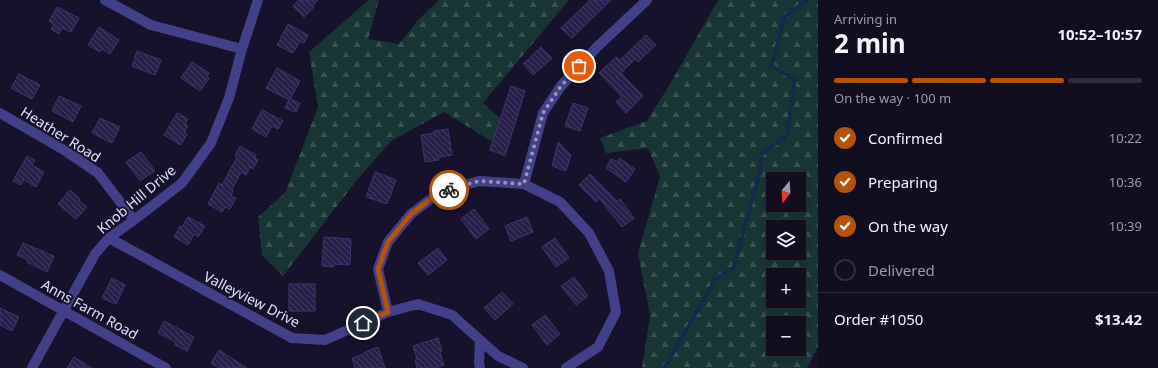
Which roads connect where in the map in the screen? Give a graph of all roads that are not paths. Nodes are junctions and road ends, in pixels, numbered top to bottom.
1 (105, 0) edge
2 (258, 0) edge
3 (647, 0) edge
4 (242, 49) junction
5 (0, 113) edge
6 (524, 184) junction
7 (134, 220) junction
8 (109, 238) junction
9 (0, 275) edge
10 (64, 310) junction
11 (388, 312) junction
12 (480, 340) junction
13 (32, 368) edge
14 (166, 368) edge
15 (480, 368) edge
16 (523, 368) edge
17 (566, 368) edge

1 - 4 street
2 - 4 street, Knob Hill Drive
3 - 6 street
4 - 7 street, Knob Hill Drive
5 - 7 street, Heather Road
6 - 11 street
6 - 17 street
7 - 8 street, Knob Hill Drive
8 - 10 street, Knob Hill Drive
8 - 11 street, Valleyview Drive
9 - 10 street, Anns Farm Road
10 - 13 street, Knob Hill Drive
10 - 14 street, Anns Farm Road
11 - 12 street, Valleyview Drive
12 - 15 street
12 - 16 street, Valleyview Drive

